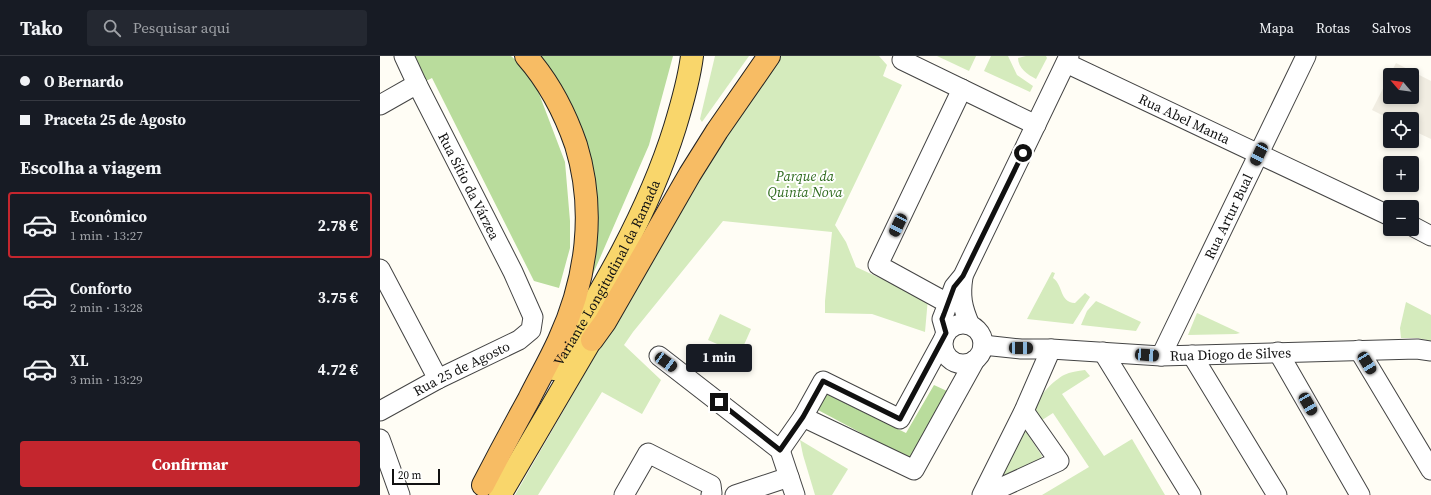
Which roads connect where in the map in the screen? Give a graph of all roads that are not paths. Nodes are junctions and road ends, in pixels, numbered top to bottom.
1 (404, 56) edge
2 (526, 56) edge
3 (692, 56) edge
4 (707, 56) edge
5 (769, 56) edge
6 (904, 56) edge
7 (1306, 56) edge
8 (1068, 60) edge
9 (417, 84) junction
10 (962, 89) junction
11 (380, 105) edge
12 (1036, 126) junction
13 (1259, 154) junction
14 (1383, 213) edge
15 (1419, 230) edge
16 (1431, 236) edge
17 (380, 269) edge
18 (963, 276) junction
19 (948, 301) junction
20 (533, 317) joint
21 (970, 325) junction
22 (944, 337) junction
23 (592, 340) junction
24 (1051, 349) junction
25 (1359, 350) junction
26 (1431, 351) edge
27 (979, 352) junction
28 (1103, 352) junction
29 (1278, 352) junction
30 (1192, 355) junction
31 (659, 356) dead end
32 (1161, 356) junction
33 (438, 379) junction
34 (380, 411) edge
35 (1024, 411) junction
36 (803, 417) junction
37 (380, 439) edge
38 (780, 450) junction
39 (1431, 470) edge
40 (792, 486) edge
41 (487, 492) edge
42 (714, 494) edge
43 (400, 495) edge
44 (624, 495) edge
45 (735, 495) edge
46 (982, 495) edge
47 (985, 495) edge
48 (1191, 495) edge
49 (1277, 495) edge
50 (1360, 495) edge

1 - 9 street, Rua Sítio da Várzea
2 - 41 highway
3 - 41 main road, Variante Longitudinal da Ramada
4 - 23 main road, Variante Longitudinal da Ramada
5 - 23 highway
6 - 10 street
7 - 13 street, Rua Artur Bual
8 - 12 street
8 - 13 street, Rua Abel Manta
9 - 11 street
9 - 20 street, Rua Sítio da Várzea
10 - 12 street
10 - 19 street
12 - 18 street
13 - 14 street, Rua Abel Manta
13 - 32 street, Rua Artur Bual
15 - 16 street
17 - 33 street
18 - 19 street
18 - 21 street
19 - 22 street
20 - 33 street, Rua 25 de Agosto
21 - 22 street
21 - 27 street
22 - 27 street, Rua Diogo de Silves
22 - 36 street
23 - 41 main road, Variante Longitudinal da Ramada
24 - 27 street, Rua Diogo de Silves
24 - 28 street, Rua Diogo de Silves
24 - 35 street
25 - 26 street, Rua Diogo de Silves
25 - 29 street, Rua Diogo de Silves
25 - 39 street
27 - 36 street
28 - 32 street, Rua Diogo de Silves
28 - 48 street
29 - 30 street, Rua Diogo de Silves
29 - 50 street
30 - 32 street, Rua Diogo de Silves
30 - 49 street
31 - 38 street
33 - 34 street, Rua 25 de Agosto
35 - 46 street
35 - 47 street
36 - 38 street
37 - 43 street
38 - 40 street
40 - 45 street
42 - 44 street

